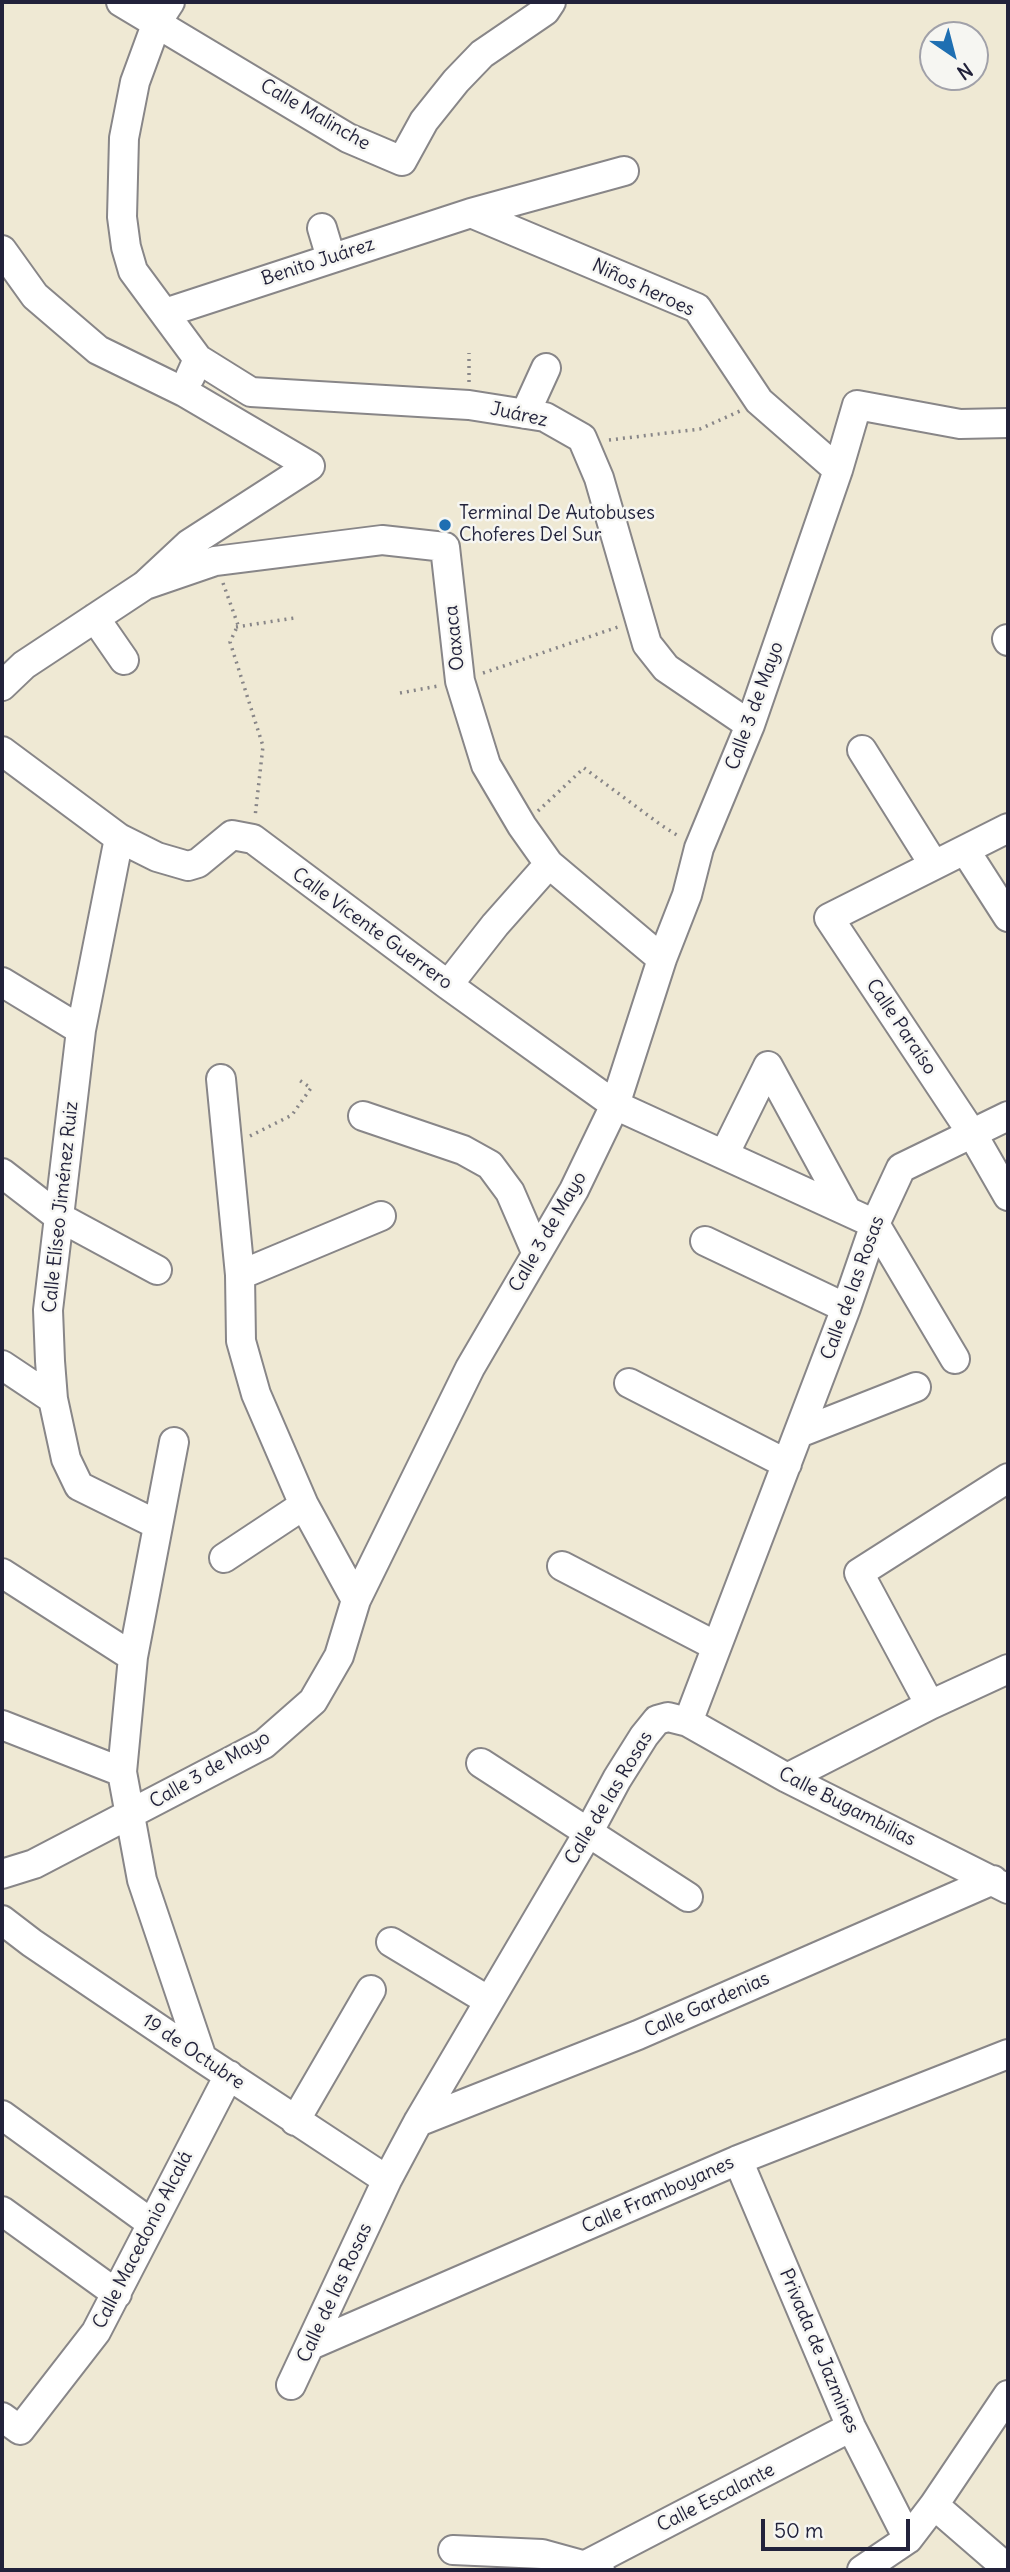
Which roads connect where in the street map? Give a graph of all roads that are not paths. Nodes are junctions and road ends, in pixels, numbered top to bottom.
1 (121, 2) edge
2 (548, 7) edge
3 (164, 12) edge
4 (624, 172) dead end
5 (471, 213) junction
6 (322, 228) dead end
7 (2, 250) edge
8 (331, 258) junction
9 (165, 313) junction
10 (198, 359) junction
11 (546, 368) dead end
12 (184, 392) junction
13 (525, 414) junction
14 (1008, 423) edge
15 (838, 470) junction
16 (145, 585) junction
17 (95, 618) junction
18 (124, 660) dead end
19 (2, 686) edge
20 (750, 725) junction
21 (862, 750) dead end
22 (2, 751) edge
23 (1008, 828) edge
24 (119, 838) junction
25 (965, 850) junction
26 (549, 864) junction
27 (934, 865) junction
28 (1008, 917) edge
29 (662, 959) junction
30 (2, 982) edge
31 (448, 985) junction
32 (80, 1030) junction
33 (221, 1079) dead end
34 (615, 1105) junction
35 (363, 1116) dead end
36 (1008, 1116) edge
37 (973, 1135) junction
38 (724, 1155) junction
39 (2, 1173) edge
40 (1008, 1196) edge
41 (847, 1211) junction
42 (381, 1216) dead end
43 (59, 1217) junction
44 (875, 1224) junction
45 (705, 1241) dead end
46 (536, 1252) junction
47 (157, 1270) dead end
48 (240, 1275) junction
49 (846, 1308) junction
50 (955, 1359) dead end
51 (2, 1365) edge
52 (629, 1383) dead end
53 (916, 1387) dead end
54 (52, 1399) junction
55 (799, 1433) junction
56 (174, 1442) dead end
57 (787, 1464) junction
58 (1008, 1478) edge
59 (304, 1505) junction
60 (158, 1525) junction
61 (224, 1558) dead end
62 (562, 1566) dead end
63 (2, 1573) edge
64 (356, 1600) junction
65 (716, 1646) junction
66 (133, 1657) junction
67 (1008, 1670) edge
68 (930, 1705) junction
69 (688, 1722) junction
70 (2, 1725) edge
71 (481, 1763) dead end
72 (122, 1772) junction
73 (787, 1778) junction
74 (129, 1816) junction
75 (589, 1833) junction
76 (2, 1874) edge
77 (1001, 1884) edge
78 (688, 1897) dead end
79 (2, 1920) edge
80 (391, 1941) dead end
81 (371, 1990) dead end
82 (489, 2001) junction
83 (1008, 2054) edge
84 (202, 2058) junction
85 (229, 2075) junction
86 (2, 2115) edge
87 (295, 2120) junction
88 (418, 2122) junction
89 (738, 2160) junction
90 (387, 2180) junction
91 (2, 2211) edge
92 (151, 2223) junction
93 (117, 2294) junction
94 (311, 2345) junction
95 (291, 2385) dead end
96 (1008, 2395) edge
97 (11, 2423) edge
98 (851, 2427) junction
99 (934, 2505) junction
100 (908, 2539) junction
101 (453, 2550) dead end
102 (589, 2569) edge
103 (1008, 2569) edge
104 (862, 2570) edge

1 - 3 street, Calle Malinche
2 - 3 street, Calle Malinche
3 - 9 street
4 - 5 street, Benito Juárez
5 - 8 street, Benito Juárez
5 - 15 street, Niños heroes
6 - 8 street
7 - 12 street
8 - 9 street, Benito Juárez
9 - 10 street
10 - 12 street
10 - 13 street, Juárez
11 - 13 street
12 - 16 street
13 - 20 street, Juárez
14 - 15 street, Calle 3 de Mayo
15 - 20 street, Calle 3 de Mayo
16 - 17 street
16 - 26 street, Oaxaca
17 - 18 street
17 - 19 street
20 - 29 street, Calle 3 de Mayo
21 - 27 street
22 - 24 street
23 - 25 street
24 - 31 street, Calle Vicente Guerrero
24 - 32 street, Calle Elíseo Jiménez Ruiz
25 - 27 street
25 - 28 street
26 - 29 street, Oaxaca
26 - 31 street
27 - 37 street, Calle Paraíso
29 - 34 street, Calle 3 de Mayo
30 - 32 street
31 - 34 street, Calle Vicente Guerrero
32 - 43 street, Calle Elíseo Jiménez Ruiz
33 - 48 street
34 - 38 street, Calle Vicente Guerrero
34 - 46 street, Calle 3 de Mayo
35 - 46 street
36 - 37 street, Calle de las Rosas
37 - 40 street, Calle Paraíso
37 - 44 street, Calle de las Rosas
38 - 41 street, Calle Vicente Guerrero
38 - 41 street
39 - 43 street
41 - 44 street, Calle Vicente Guerrero
42 - 48 street
43 - 47 street
43 - 54 street, Calle Elíseo Jiménez Ruiz
44 - 49 street, Calle de las Rosas
44 - 50 street
45 - 49 street
46 - 64 street, Calle 3 de Mayo
48 - 59 street
49 - 55 street, Calle de las Rosas
51 - 54 street
52 - 57 street
53 - 55 street
54 - 60 street, Calle Elíseo Jiménez Ruiz
55 - 57 street, Calle de las Rosas
56 - 60 street
57 - 65 street, Calle de las Rosas
58 - 68 street
59 - 61 street
59 - 64 street
60 - 66 street
62 - 65 street
63 - 66 street
64 - 74 street, Calle 3 de Mayo
65 - 69 street, Calle de las Rosas
66 - 72 street
67 - 68 street
68 - 73 street
69 - 73 street, Calle Bugambilias
69 - 75 street, Calle de las Rosas
70 - 72 street
71 - 75 street
72 - 74 street
73 - 77 street, Calle Bugambilias
74 - 76 street, Calle 3 de Mayo
74 - 84 street
75 - 78 street
75 - 82 street, Calle de las Rosas
77 - 88 street, Calle Gardenias
79 - 84 street, 19 de Octubre
80 - 82 street
81 - 87 street
82 - 88 street, Calle de las Rosas
83 - 89 street, Calle Framboyanes
84 - 85 street, 19 de Octubre
85 - 87 street, 19 de Octubre
85 - 92 street, Calle Macedonio Alcalá
86 - 92 street
87 - 90 street, 19 de Octubre
88 - 90 street, Calle de las Rosas
89 - 94 street, Calle Framboyanes
89 - 98 street, Privada de Jazmines
90 - 94 street, Calle de las Rosas
91 - 93 street
92 - 93 street, Calle Macedonio Alcalá
93 - 97 street, Calle Macedonio Alcalá
94 - 95 street, Calle de las Rosas
96 - 99 street
98 - 100 street, Privada de Jazmines
98 - 102 street, Calle Escalante
99 - 100 street
99 - 103 street
100 - 104 street
101 - 102 street

